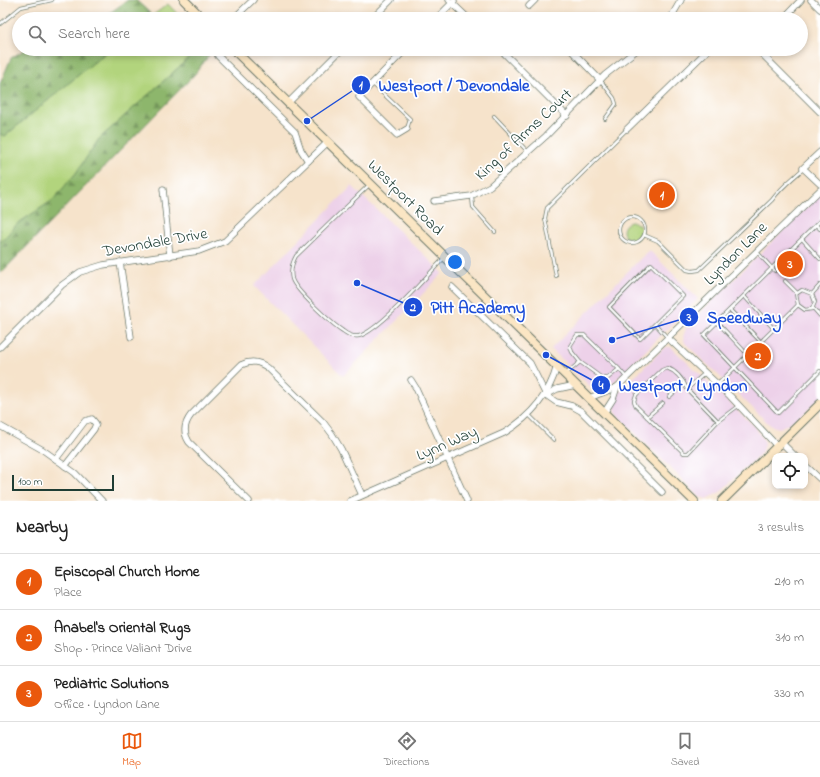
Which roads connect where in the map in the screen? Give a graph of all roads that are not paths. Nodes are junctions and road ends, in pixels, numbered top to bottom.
1 (52, 0) edge
2 (184, 0) edge
3 (253, 0) edge
4 (391, 0) edge
5 (535, 0) edge
6 (681, 0) edge
7 (801, 0) edge
8 (811, 0) edge
9 (452, 1) edge
10 (529, 6) dead end
11 (820, 9) edge
12 (15, 12) edge
13 (196, 12) edge
14 (241, 12) edge
15 (379, 12) edge
16 (442, 12) edge
17 (462, 12) edge
18 (674, 12) edge
19 (790, 12) edge
20 (12, 14) edge
21 (0, 24) edge
22 (218, 56) dead end
23 (240, 56) edge
24 (335, 56) edge
25 (399, 56) edge
26 (507, 56) edge
27 (577, 56) edge
28 (629, 56) edge
29 (702, 56) edge
30 (766, 56) edge
31 (600, 80) junction
32 (373, 83) junction
33 (288, 102) junction
34 (820, 112) edge
35 (494, 116) dead end
36 (567, 116) junction
37 (605, 119) dead end
38 (407, 129) joint
39 (627, 129) joint
40 (328, 142) junction
41 (528, 152) junction
42 (820, 152) edge
43 (308, 161) junction
44 (803, 168) junction
45 (371, 184) junction
46 (820, 184) edge
47 (163, 190) dead end
48 (820, 190) edge
49 (472, 196) junction
50 (434, 201) dead end
51 (820, 221) edge
52 (816, 225) junction
53 (820, 230) edge
54 (495, 232) dead end
55 (644, 235) junction
56 (802, 239) junction
57 (757, 252) junction
58 (170, 256) junction
59 (445, 256) junction
60 (820, 259) edge
61 (120, 262) junction
62 (772, 268) junction
63 (775, 271) dead end
64 (556, 276) dead end
65 (785, 281) dead end
66 (820, 285) edge
67 (452, 287) dead end
68 (797, 293) junction
69 (812, 294) junction
70 (744, 296) junction
71 (798, 306) junction
72 (813, 308) junction
73 (730, 310) junction
74 (820, 316) edge
75 (717, 322) junction
76 (656, 325) junction
77 (774, 329) junction
78 (131, 337) dead end
79 (669, 338) junction
80 (761, 342) junction
81 (0, 347) edge
82 (748, 355) junction
83 (580, 362) junction
84 (557, 366) junction
85 (734, 368) junction
86 (619, 369) junction
87 (820, 372) edge
88 (705, 373) junction
89 (565, 375) junction
90 (627, 378) junction
91 (411, 380) dead end
92 (684, 383) junction
93 (576, 385) junction
94 (718, 385) junction
95 (617, 387) junction
96 (687, 389) junction
97 (546, 396) junction
98 (669, 397) dead end
99 (589, 398) junction
100 (663, 403) dead end
101 (820, 404) edge
102 (738, 405) junction
103 (528, 413) junction
104 (604, 413) junction
105 (647, 417) junction
106 (718, 421) junction
107 (0, 426) edge
108 (554, 440) dead end
109 (779, 444) junction
110 (791, 453) edge
111 (448, 458) junction
112 (56, 459) junction
113 (65, 466) junction
114 (808, 468) edge
115 (819, 478) edge
116 (662, 492) dead end
117 (362, 495) junction
118 (102, 501) edge
119 (249, 501) edge
120 (350, 501) edge
121 (467, 501) edge
122 (694, 501) edge
123 (722, 501) edge

1 - 12 lane
2 - 13 main road
3 - 14 street
4 - 15 street
5 - 10 street
6 - 18 street
7 - 19 street
8 - 11 street
9 - 16 street
9 - 17 street
20 - 21 lane
22 - 43 street
23 - 33 main road, Westport Road
24 - 33 street
25 - 32 street
26 - 36 street
27 - 31 street
28 - 31 street, King of Arms Court
29 - 39 street
30 - 34 street
31 - 36 street, King of Arms Court
31 - 37 lane
32 - 38 lane
32 - 38 street
33 - 40 main road, Westport Road
35 - 41 lane
36 - 41 street, King of Arms Court
39 - 64 lane
40 - 43 street, Devondale Drive
40 - 45 main road, Westport Road
41 - 49 street, King of Arms Court
42 - 44 street
43 - 58 street, Devondale Drive
44 - 46 street
44 - 55 lane
45 - 59 main road, Westport Road
45 - 59 lane
47 - 58 street
48 - 57 street, Lyndon Lane
49 - 50 street, King of Arms Court
49 - 54 lane
51 - 52 lane
52 - 53 lane
52 - 56 lane
55 - 55 lane
56 - 60 lane
56 - 62 lane
57 - 62 lane
57 - 79 street, Lyndon Lane
58 - 61 street, Devondale Drive
59 - 84 main road, Westport Road
61 - 78 street
61 - 81 street, Devondale Drive
62 - 63 lane
62 - 70 lane
65 - 68 lane
66 - 69 lane
67 - 97 street
68 - 69 lane
68 - 71 lane
69 - 72 lane
70 - 73 lane
70 - 77 lane
71 - 72 lane
71 - 77 lane
72 - 74 lane
73 - 75 lane
73 - 80 lane
75 - 82 lane
75 - 85 lane
76 - 76 lane
76 - 79 lane
77 - 80 lane
79 - 88 street
79 - 90 street, Lyndon Lane
80 - 82 lane
82 - 85 lane
83 - 86 lane
83 - 86 lane
83 - 89 lane
84 - 89 main road, Westport Road
84 - 97 street, Lynn Way
85 - 87 lane
85 - 94 lane
86 - 90 lane
88 - 94 street
88 - 96 lane
89 - 93 main road, Westport Road
90 - 95 street, Lyndon Lane
91 - 111 street
92 - 96 lane
92 - 98 lane
92 - 105 lane
93 - 97 street, Lynn Way
93 - 99 main road, Westport Road
94 - 102 street
95 - 99 street, Lyndon Lane
95 - 104 street, Lyndon Lane
96 - 106 lane
97 - 103 street, Lynn Way
97 - 116 street
99 - 104 main road, Westport Road
100 - 105 lane
101 - 109 main road
102 - 106 lane
102 - 109 street
103 - 108 lane
103 - 111 street, Lynn Way
104 - 122 main road, Westport Road
105 - 106 lane
107 - 112 street
109 - 110 street
109 - 123 main road
111 - 117 street, Lynn Way
111 - 121 street
112 - 113 street
112 - 113 street
113 - 118 street
114 - 115 street
117 - 119 street
117 - 120 street, Lynn Way

